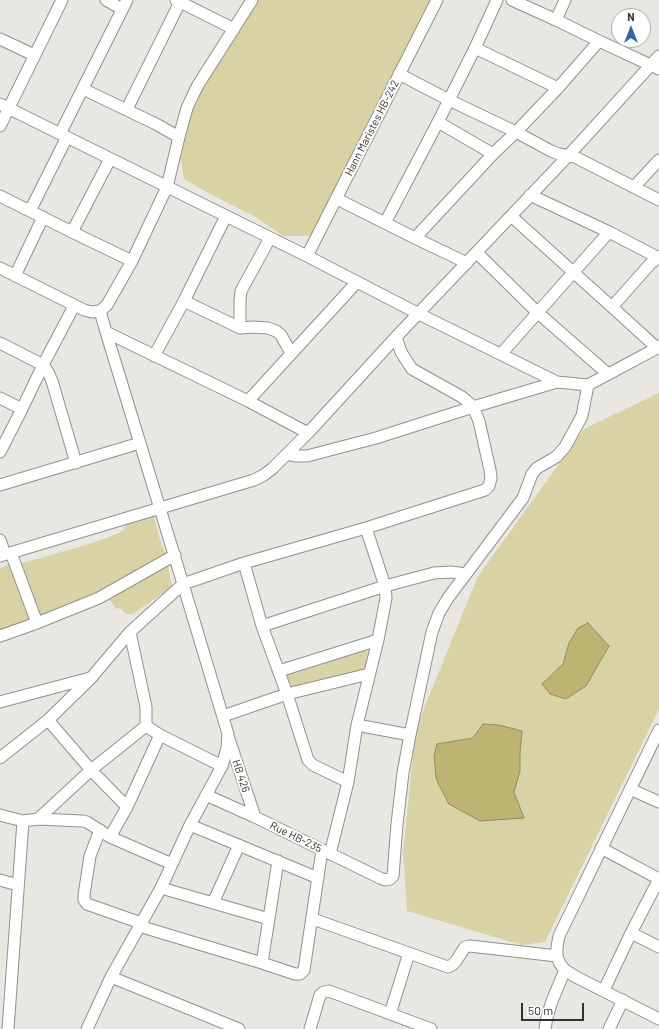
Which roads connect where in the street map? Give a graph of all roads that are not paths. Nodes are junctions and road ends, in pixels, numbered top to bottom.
1 (62, 0) edge
2 (106, 0) edge
3 (252, 0) edge
4 (437, 0) edge
5 (497, 0) edge
6 (512, 0) edge
7 (565, 0) edge
8 (179, 1) edge
9 (124, 4) edge
10 (556, 20) junction
11 (234, 29) junction
12 (0, 39) edge
13 (599, 41) junction
14 (475, 48) junction
15 (34, 55) junction
16 (659, 56) edge
17 (655, 67) edge
18 (399, 74) junction
19 (83, 88) junction
20 (558, 88) junction
21 (449, 100) junction
22 (4, 106) edge
23 (127, 109) junction
24 (438, 122) junction
25 (0, 126) edge
26 (516, 132) junction
27 (64, 136) junction
28 (179, 137) junction
29 (493, 154) junction
30 (568, 156) junction
31 (110, 159) junction
32 (659, 160) edge
33 (167, 187) junction
34 (634, 187) junction
35 (530, 195) junction
36 (0, 196) edge
37 (337, 198) junction
38 (659, 200) edge
39 (30, 211) junction
40 (226, 216) junction
41 (511, 216) junction
42 (44, 218) junction
43 (385, 223) junction
44 (72, 232) junction
45 (609, 232) junction
46 (270, 238) junction
47 (415, 238) junction
48 (477, 253) junction
49 (307, 256) junction
50 (659, 257) edge
51 (132, 261) junction
52 (467, 263) junction
53 (0, 268) edge
54 (574, 272) junction
55 (15, 276) junction
56 (357, 282) junction
57 (184, 300) junction
58 (74, 306) junction
59 (612, 307) junction
60 (100, 311) junction
61 (537, 312) junction
62 (419, 314) junction
63 (240, 328) junction
64 (106, 332) junction
65 (396, 337) junction
66 (0, 343) edge
67 (658, 347) edge
68 (291, 353) junction
69 (501, 354) junction
70 (154, 356) junction
71 (42, 365) junction
72 (608, 374) junction
73 (557, 382) junction
74 (588, 384) junction
75 (0, 398) edge
76 (248, 400) junction
77 (472, 407) junction
78 (22, 409) junction
79 (308, 433) junction
80 (140, 443) junction
81 (0, 452) edge
82 (287, 454) junction
83 (76, 463) junction
84 (0, 485) edge
85 (160, 508) junction
86 (366, 528) junction
87 (0, 540) edge
88 (5, 554) edge
89 (175, 555) junction
90 (244, 564) junction
91 (466, 574) junction
92 (184, 584) junction
93 (385, 586) junction
94 (37, 623) junction
95 (262, 626) junction
96 (130, 632) junction
97 (0, 636) edge
98 (378, 640) junction
99 (279, 670) junction
100 (369, 674) junction
101 (90, 678) junction
102 (287, 694) junction
103 (0, 702) edge
104 (223, 716) junction
105 (48, 720) junction
106 (357, 725) junction
107 (146, 726) junction
108 (659, 730) edge
109 (228, 734) junction
110 (160, 735) junction
111 (410, 735) junction
112 (0, 758) edge
113 (222, 766) junction
114 (91, 770) junction
115 (348, 782) junction
116 (630, 789) junction
117 (206, 795) junction
118 (659, 802) edge
119 (127, 807) junction
120 (0, 815) edge
121 (255, 817) junction
122 (38, 819) junction
123 (23, 821) junction
124 (190, 825) junction
125 (100, 830) junction
126 (110, 837) junction
127 (239, 845) junction
128 (601, 848) junction
129 (326, 852) junction
130 (278, 861) junction
131 (172, 864) junction
132 (318, 878) junction
133 (659, 879) edge
134 (0, 880) edge
135 (18, 885) junction
136 (161, 888) junction
137 (213, 903) junction
138 (269, 919) junction
139 (313, 919) junction
140 (140, 924) junction
141 (631, 933) junction
142 (659, 947) edge
143 (408, 953) junction
144 (557, 956) junction
145 (262, 963) junction
146 (566, 970) junction
147 (111, 977) junction
148 (604, 990) junction
149 (623, 1000) junction
150 (390, 1014) junction
151 (659, 1019) edge
152 (8, 1029) edge
153 (87, 1029) edge
154 (239, 1029) edge
155 (310, 1029) edge
156 (429, 1029) edge
157 (545, 1029) edge
158 (609, 1029) edge

1 - 15 street
2 - 9 street
3 - 11 street
4 - 18 street, Hann Maristes HB-242
5 - 14 street
6 - 10 street
7 - 10 street
8 - 11 street
8 - 23 street
9 - 19 street
10 - 13 street
11 - 28 street
12 - 15 street
13 - 17 street
13 - 20 street
14 - 20 street
14 - 21 street
15 - 22 street
16 - 17 street
17 - 30 street
18 - 21 street
18 - 37 street, Hann Maristes HB-242
19 - 23 street
19 - 27 street
20 - 26 street
21 - 24 street
21 - 26 street
22 - 25 street
22 - 27 street
23 - 28 street
24 - 29 street
24 - 43 street
26 - 29 street
26 - 30 street
27 - 31 street
27 - 39 street
28 - 33 street
29 - 47 street
30 - 34 street
30 - 35 street
31 - 33 street
31 - 44 street
32 - 34 street
33 - 40 street
33 - 51 street
34 - 38 street
35 - 41 street
35 - 45 street
36 - 39 street
37 - 43 street
37 - 49 street, Hann Maristes HB-242
39 - 42 street
40 - 46 street
40 - 57 street
41 - 48 street
41 - 54 street
42 - 44 street
42 - 55 street
43 - 47 street
44 - 51 street
45 - 50 street
45 - 54 street
46 - 49 street
46 - 63 street
47 - 52 street
48 - 52 street
48 - 61 street
49 - 56 street
50 - 59 street
51 - 60 street
52 - 62 street
53 - 55 street
54 - 59 street
54 - 61 street
55 - 58 street
56 - 62 street
56 - 68 street
57 - 63 street
57 - 70 street
58 - 60 street
58 - 71 street
59 - 67 street
60 - 64 street, HB 426
61 - 69 street
61 - 72 street
62 - 65 street
62 - 69 street
63 - 68 street
64 - 70 street
64 - 80 street, HB 426
65 - 77 street
65 - 79 street
66 - 71 street
67 - 72 street
68 - 76 street
69 - 73 street
70 - 76 street
71 - 78 street
71 - 83 street
72 - 74 street
73 - 74 street
73 - 77 street
74 - 91 street
75 - 78 street
76 - 79 street
77 - 82 street
77 - 86 street
78 - 81 street
79 - 82 street
80 - 83 street
80 - 85 street, HB 426
82 - 85 street
83 - 84 street
85 - 88 street
85 - 89 street, HB 426
86 - 90 street
86 - 93 street
87 - 88 street
88 - 94 street
89 - 92 street, HB 426
89 - 94 street
90 - 92 street
90 - 95 street
91 - 93 street
91 - 111 street
92 - 96 street
92 - 104 street, HB 426
93 - 95 street
93 - 98 street
94 - 97 street
95 - 99 street
96 - 101 street
96 - 107 street
98 - 99 street
98 - 100 street
99 - 102 street
100 - 102 street
100 - 106 street
101 - 103 street
101 - 105 street
102 - 104 street
102 - 115 street
104 - 109 street, HB 426
105 - 112 street
105 - 114 street
106 - 111 street
106 - 115 street
107 - 110 street
107 - 114 street
108 - 116 street
109 - 113 street
109 - 121 street, HB 426
110 - 113 street
110 - 119 street
111 - 129 street, Rue HB-235
113 - 117 street
114 - 119 street
114 - 122 street
115 - 129 street
116 - 118 street
116 - 128 street
117 - 121 street, Rue HB-235
117 - 124 street
119 - 126 street
120 - 123 street
121 - 129 street, Rue HB-235
122 - 123 street
122 - 125 street
123 - 135 street
124 - 127 street
124 - 131 street
125 - 126 street
125 - 140 street
126 - 131 street
127 - 130 street
127 - 137 street
128 - 133 street
128 - 144 street
129 - 132 street
130 - 132 street
130 - 138 street
131 - 136 street
132 - 139 street
133 - 141 street
134 - 135 street
135 - 152 street
136 - 137 street
136 - 140 street
137 - 138 street
138 - 145 street
139 - 143 street
139 - 145 street
140 - 145 street
140 - 147 street
141 - 142 street
141 - 148 street
143 - 144 street
143 - 150 street
144 - 146 street
146 - 148 street
146 - 157 street
147 - 153 street
147 - 154 street
148 - 149 street
149 - 151 street
149 - 158 street
150 - 155 street
150 - 156 street

